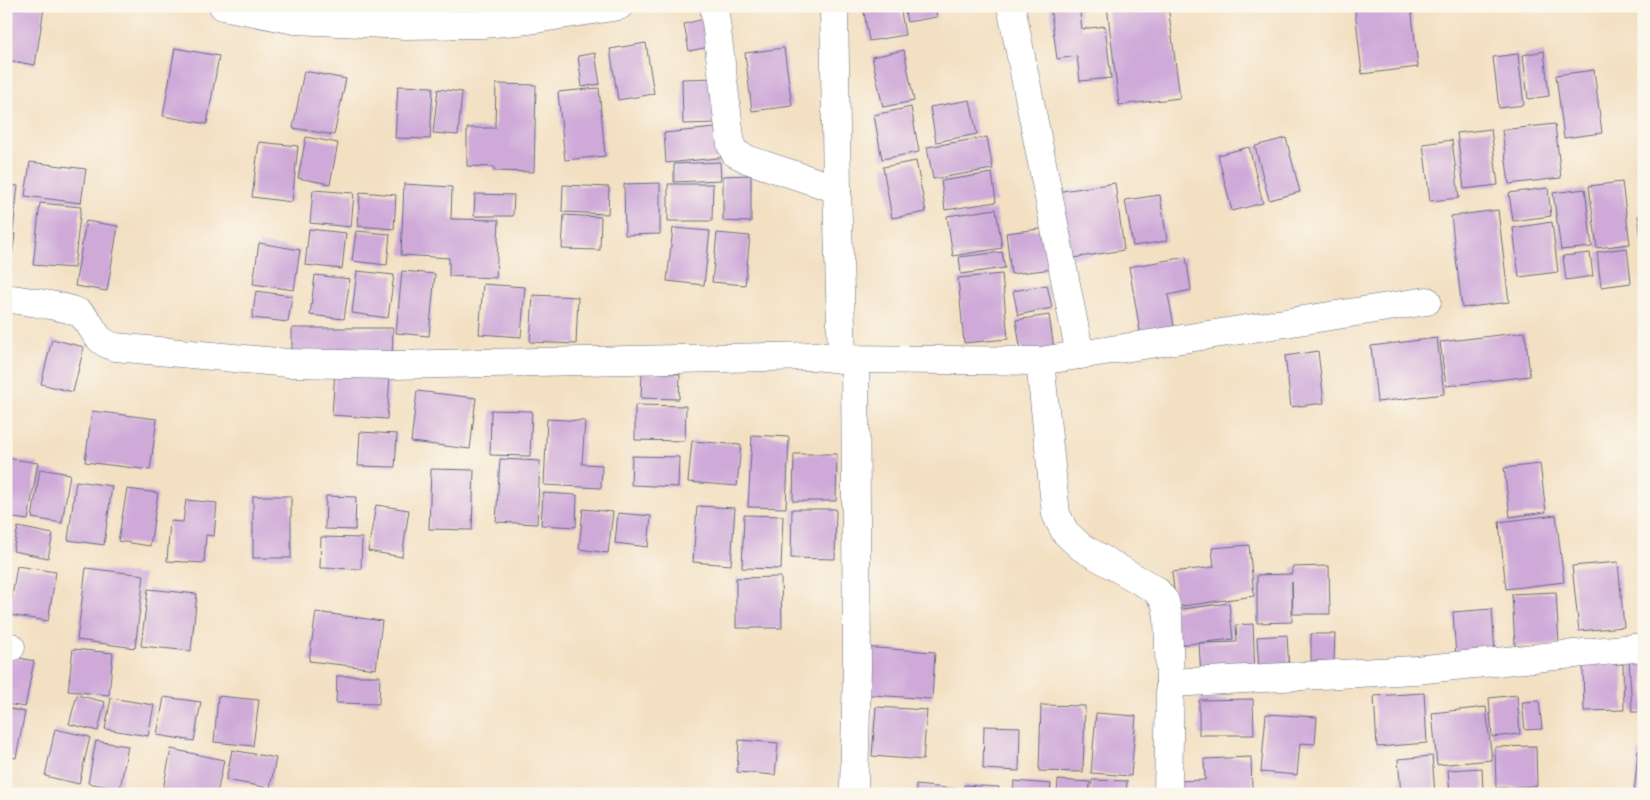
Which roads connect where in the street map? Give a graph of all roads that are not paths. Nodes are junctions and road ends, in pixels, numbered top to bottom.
1 (223, 6) edge
2 (619, 6) edge
3 (714, 6) edge
4 (834, 6) edge
5 (1011, 6) edge
6 (837, 189) junction
7 (6, 298) edge
8 (1428, 301) dead end
9 (1080, 354) junction
10 (849, 360) junction
11 (1040, 361) junction
12 (1644, 647) edge
13 (1170, 683) junction
14 (854, 790) dead end
15 (1168, 794) edge

1 - 2 street
3 - 6 street
4 - 6 street
5 - 9 street
6 - 10 street
7 - 10 street
8 - 9 street
9 - 11 street
10 - 11 street
10 - 14 street
11 - 13 street
12 - 13 street
13 - 15 street

